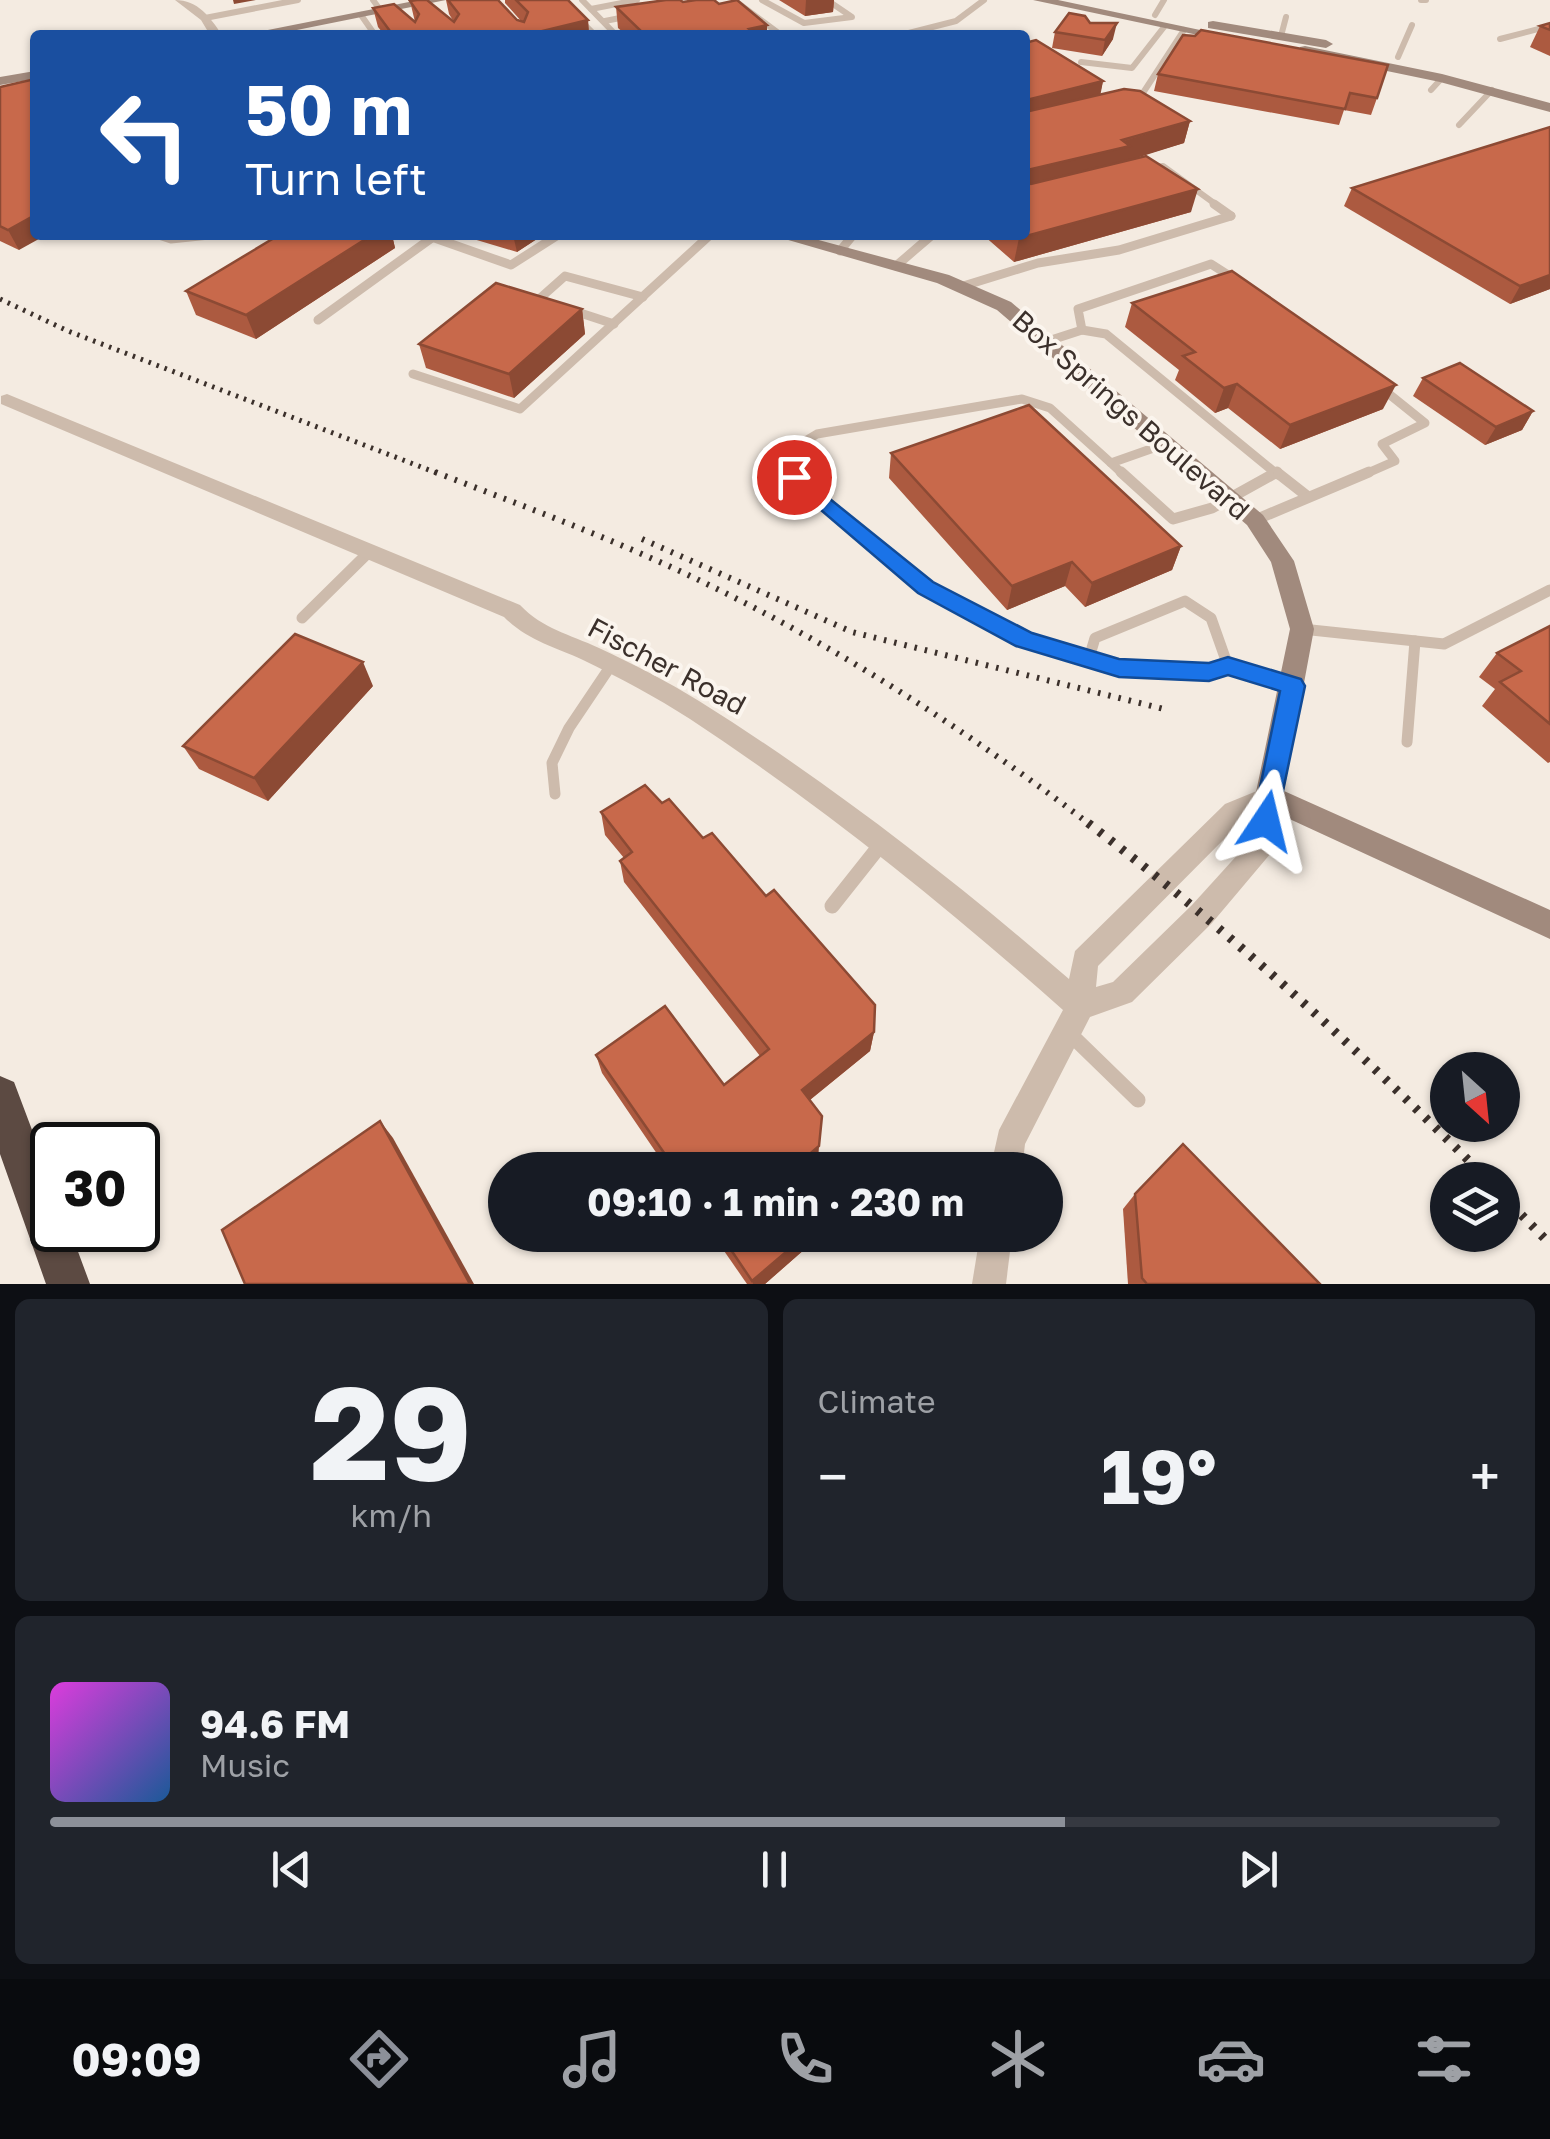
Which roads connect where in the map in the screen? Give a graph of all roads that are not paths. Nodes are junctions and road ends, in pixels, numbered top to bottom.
1 (182, 0) edge
2 (298, 0) edge
3 (560, 0) edge
4 (582, 0) edge
5 (637, 0) edge
6 (734, 0) edge
7 (762, 0) edge
8 (827, 0) edge
9 (984, 0) edge
10 (1040, 0) edge
11 (1069, 0) edge
12 (1164, 0) edge
13 (435, 3) edge
14 (1081, 5) edge
15 (388, 9) edge
16 (592, 9) junction
17 (640, 14) edge
18 (361, 15) junction
19 (1286, 17) dead end
20 (205, 18) junction
21 (605, 21) junction
22 (1160, 21) junction
23 (1412, 25) dead end
24 (1550, 26) edge
25 (213, 30) edge
26 (278, 30) edge
27 (372, 30) edge
28 (590, 30) edge
29 (612, 30) edge
30 (774, 30) edge
31 (922, 30) edge
32 (1184, 30) junction
33 (1281, 36) junction
34 (1500, 39) dead end
35 (1398, 57) junction
36 (1081, 62) edge
37 (30, 75) edge
38 (1442, 78) junction
39 (0, 81) edge
40 (1431, 90) dead end
41 (1492, 90) junction
42 (1550, 96) edge
43 (1139, 99) edge
44 (1550, 108) edge
45 (1459, 124) dead end
46 (1144, 170) edge
47 (425, 240) edge
48 (442, 240) edge
49 (551, 240) edge
50 (705, 240) edge
51 (926, 240) edge
52 (846, 243) edge
53 (896, 266) junction
54 (960, 287) junction
55 (1250, 289) edge
56 (643, 297) junction
57 (318, 320) dead end
58 (614, 324) junction
59 (1082, 330) junction
60 (1046, 342) junction
61 (413, 374) dead end
62 (1366, 376) edge
63 (7, 400) dead end
64 (1165, 444) junction
65 (1110, 463) junction
66 (1279, 474) junction
67 (1226, 496) junction
68 (1307, 496) junction
69 (1255, 520) junction
70 (369, 552) junction
71 (1550, 590) edge
72 (302, 618) dead end
73 (1302, 629) junction
74 (1415, 640) junction
75 (1089, 658) junction
76 (612, 664) junction
77 (1228, 666) junction
78 (1293, 686) junction
79 (1407, 742) dead end
80 (556, 794) dead end
81 (1269, 796) junction
82 (884, 840) junction
83 (832, 906) dead end
84 (1550, 925) edge
85 (1074, 1019) junction
86 (0, 1096) edge
87 (1138, 1100) dead end
88 (1009, 1152) edge
89 (994, 1252) edge
90 (68, 1284) edge
91 (989, 1284) edge

1 - 20 street
2 - 20 lane
3 - 28 lane
4 - 16 lane
5 - 16 lane
6 - 30 lane
7 - 8 lane
9 - 31 lane
10 - 14 main road
11 - 14 lane
12 - 22 lane
13 - 15 main road
14 - 22 main road
14 - 22 main road
15 - 18 main road
16 - 21 lane
17 - 21 lane
18 - 26 main road
18 - 27 lane
19 - 33 lane
20 - 25 street
21 - 29 lane
22 - 32 main road
22 - 33 main road
22 - 36 lane
23 - 35 lane
24 - 34 lane
32 - 38 main road
32 - 43 lane
33 - 35 main road
35 - 42 main road
37 - 39 main road
38 - 40 lane
38 - 41 main road
41 - 44 main road
41 - 45 lane
46 - 54 lane
47 - 57 lane
48 - 49 lane
50 - 56 lane
51 - 53 lane
52 - 53 main road, Box Springs Boulevard
53 - 54 main road, Box Springs Boulevard
54 - 60 main road, Box Springs Boulevard
55 - 59 lane
56 - 58 lane
56 - 58 lane
58 - 61 lane
59 - 60 lane
59 - 66 lane
60 - 64 main road, Box Springs Boulevard
62 - 68 lane
63 - 70 street, Fischer Road
64 - 65 lane
64 - 67 main road, Box Springs Boulevard
65 - 67 lane
65 - 75 lane
66 - 67 lane
66 - 68 lane
67 - 69 main road, Box Springs Boulevard
68 - 69 lane
69 - 73 main road, Box Springs Boulevard
70 - 72 lane
70 - 76 street, Fischer Road
71 - 74 lane
73 - 74 lane
73 - 78 main road, Box Springs Boulevard
74 - 79 lane
75 - 77 lane
75 - 77 lane
76 - 80 lane
76 - 82 street, Fischer Road
77 - 78 lane
78 - 81 main road, Box Springs Boulevard
81 - 84 main road
81 - 85 street
81 - 85 street
82 - 83 lane
82 - 85 street, Fischer Road
85 - 87 lane
85 - 88 street
86 - 90 highway
89 - 91 street

